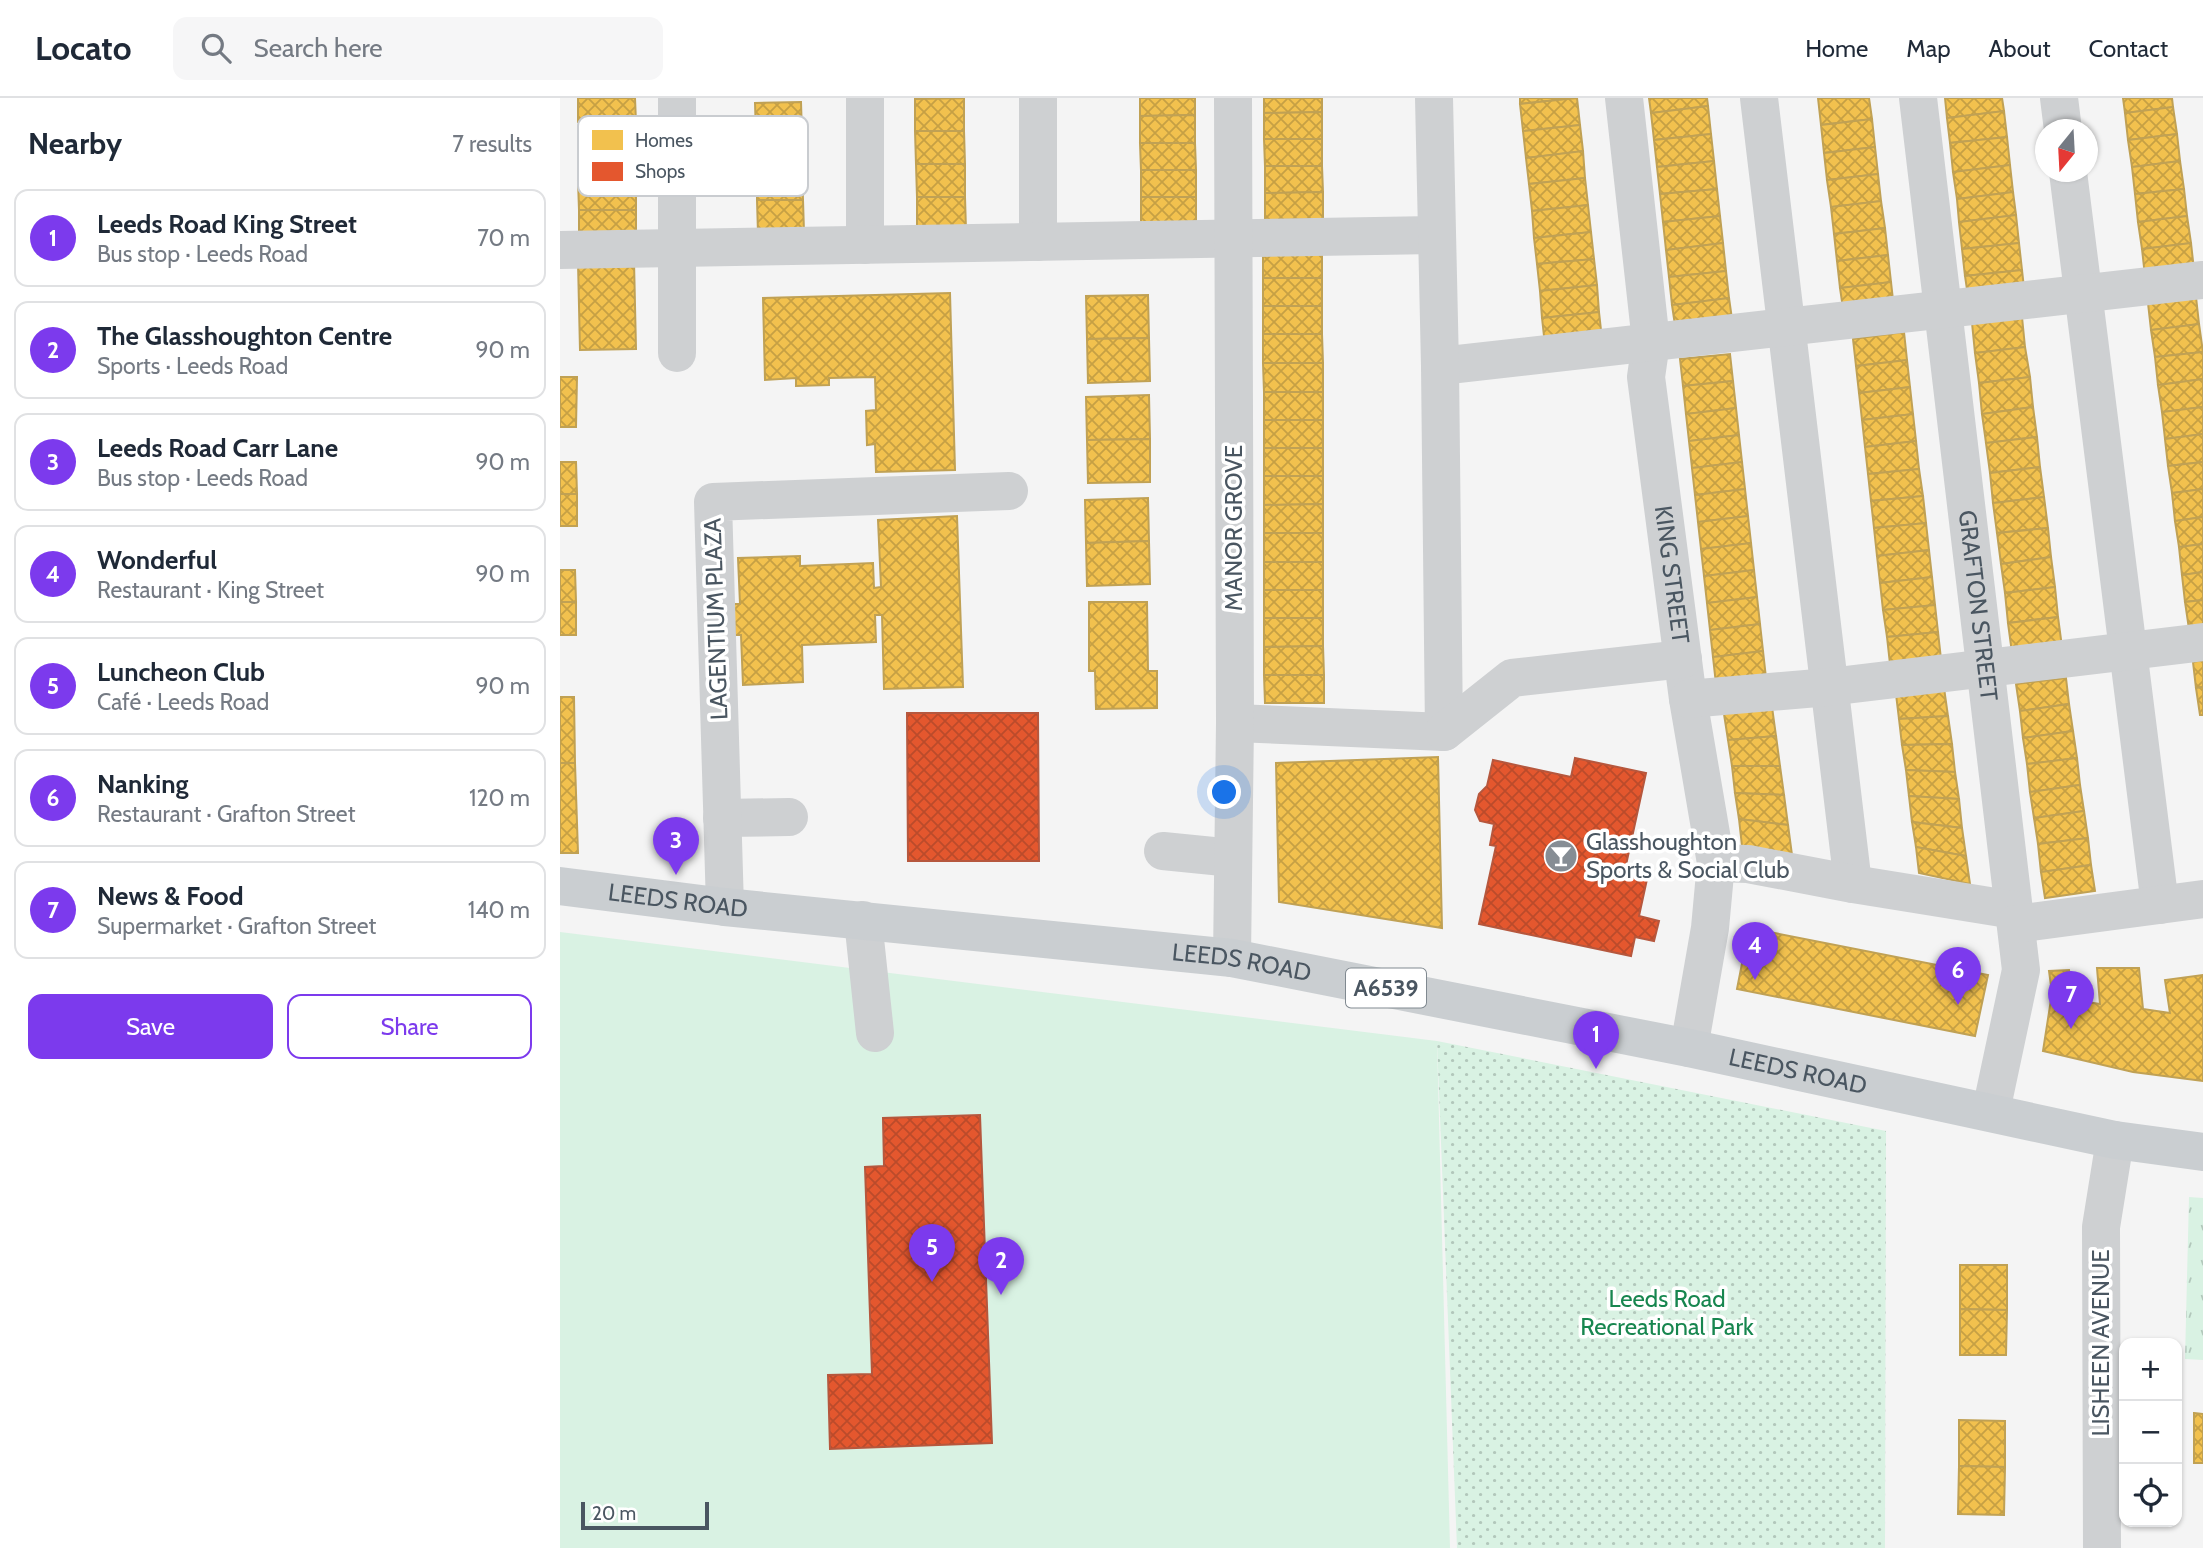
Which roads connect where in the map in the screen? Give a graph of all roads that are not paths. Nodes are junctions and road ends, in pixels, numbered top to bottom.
1 (677, 98) edge
2 (865, 98) edge
3 (1038, 98) edge
4 (1233, 98) edge
5 (1434, 98) edge
6 (1624, 98) edge
7 (1759, 98) edge
8 (1918, 98) edge
9 (2059, 98) edge
10 (677, 116) edge
11 (2062, 119) edge
12 (2069, 182) edge
13 (677, 196) edge
14 (1435, 235) junction
15 (1233, 238) junction
16 (1038, 242) junction
17 (865, 245) junction
18 (677, 248) junction
19 (560, 250) edge
20 (2203, 279) edge
21 (2084, 293) junction
22 (1943, 309) junction
23 (1787, 327) junction
24 (1651, 342) junction
25 (677, 353) dead end
26 (1440, 366) junction
27 (1009, 491) dead end
28 (2203, 642) edge
29 (2128, 651) junction
30 (1683, 659) junction
31 (1985, 668) junction
32 (1829, 687) junction
33 (1688, 699) junction
34 (1235, 723) junction
35 (1444, 732) junction
36 (789, 817) dead end
37 (722, 818) junction
38 (1163, 851) dead end
39 (1233, 858) junction
40 (1716, 863) junction
41 (1853, 884) junction
42 (560, 886) edge
43 (2203, 899) edge
44 (2160, 905) junction
45 (725, 906) junction
46 (2015, 917) junction
47 (863, 920) junction
48 (1232, 958) junction
49 (876, 1033) dead end
50 (1689, 1048) junction
51 (1991, 1111) junction
52 (2115, 1140) junction
53 (2203, 1152) edge
54 (2102, 1548) edge

1 - 10 street
2 - 17 street
3 - 16 street
4 - 15 street, MANOR GROVE
5 - 14 street
6 - 24 street, KING STREET
7 - 23 street
8 - 22 street, GRAFTON STREET
9 - 11 street
12 - 21 street
13 - 18 street
14 - 15 street
14 - 26 street
15 - 16 street
15 - 34 street, MANOR GROVE
16 - 17 street
17 - 18 street
18 - 19 street
18 - 25 street
20 - 21 street
21 - 22 street
21 - 29 street
22 - 23 street
22 - 31 street, GRAFTON STREET
23 - 24 street
23 - 32 street
24 - 26 street
24 - 30 street, KING STREET
26 - 35 street
27 - 37 street, LAGENTIUM PLAZA
28 - 29 street
29 - 31 street
29 - 44 street
30 - 33 street, KING STREET
30 - 35 street
31 - 32 street
31 - 46 street, GRAFTON STREET
32 - 33 street
32 - 41 street
33 - 40 street, KING STREET
34 - 35 street
34 - 39 street, MANOR GROVE
36 - 37 street
37 - 45 street, LAGENTIUM PLAZA
38 - 39 street
39 - 48 street, MANOR GROVE
40 - 41 street
40 - 50 street, KING STREET
41 - 46 street
42 - 45 main road, LEEDS ROAD / A6539
43 - 44 street
44 - 46 street
45 - 47 main road, LEEDS ROAD / A6539
46 - 51 street, GRAFTON STREET
47 - 48 main road, LEEDS ROAD / A6539
47 - 49 street
48 - 50 main road, LEEDS ROAD / A6539
50 - 51 main road, LEEDS ROAD / A6539
51 - 52 main road, LEEDS ROAD / A6539
52 - 53 main road, LEEDS ROAD / A6539
52 - 54 street, LISHEEN AVENUE

